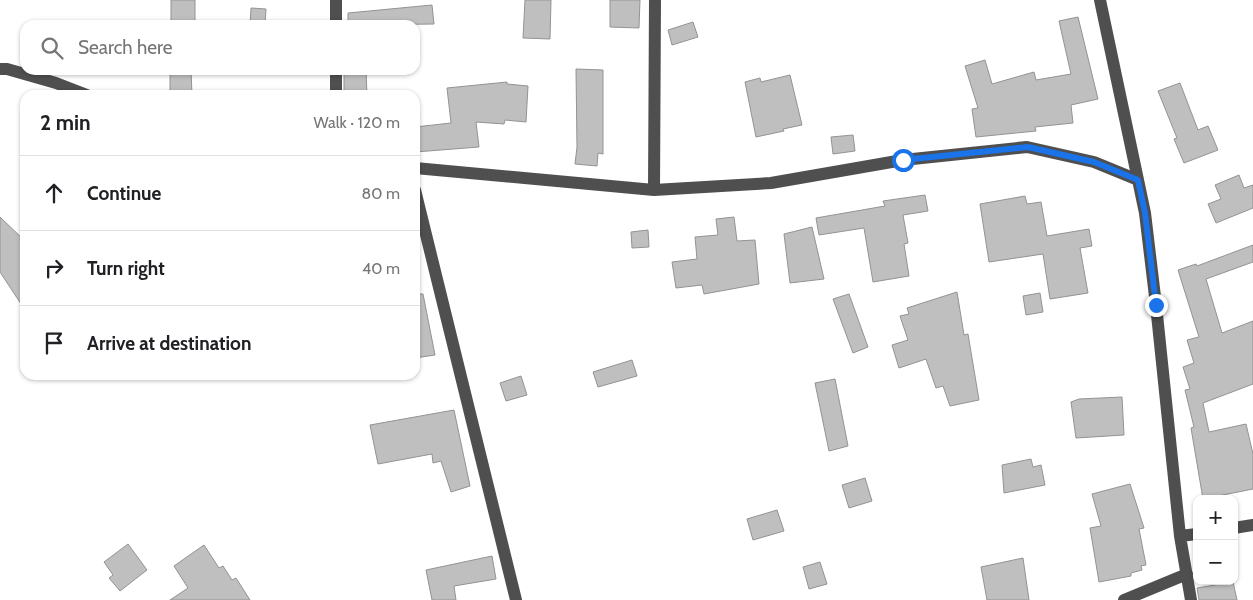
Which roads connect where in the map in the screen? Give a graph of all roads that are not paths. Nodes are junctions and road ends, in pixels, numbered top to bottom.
1 (336, 0) edge
2 (655, 0) edge
3 (1100, 0) edge
4 (336, 20) edge
5 (0, 69) edge
6 (20, 73) edge
7 (28, 75) edge
8 (336, 75) edge
9 (74, 90) edge
10 (336, 90) edge
11 (420, 168) edge
12 (1138, 180) junction
13 (654, 190) junction
14 (420, 210) edge
15 (1253, 525) edge
16 (1238, 527) edge
17 (1193, 534) edge
18 (1180, 536) junction
19 (1187, 574) junction
20 (516, 600) edge
21 (1124, 600) edge
22 (1191, 600) edge

1 - 4 street
2 - 13 street
3 - 12 street
5 - 6 street
7 - 9 street
8 - 10 street
11 - 13 street
12 - 13 street
12 - 18 street
14 - 20 street
15 - 16 street
17 - 18 street
18 - 19 street
19 - 21 street
19 - 22 street

